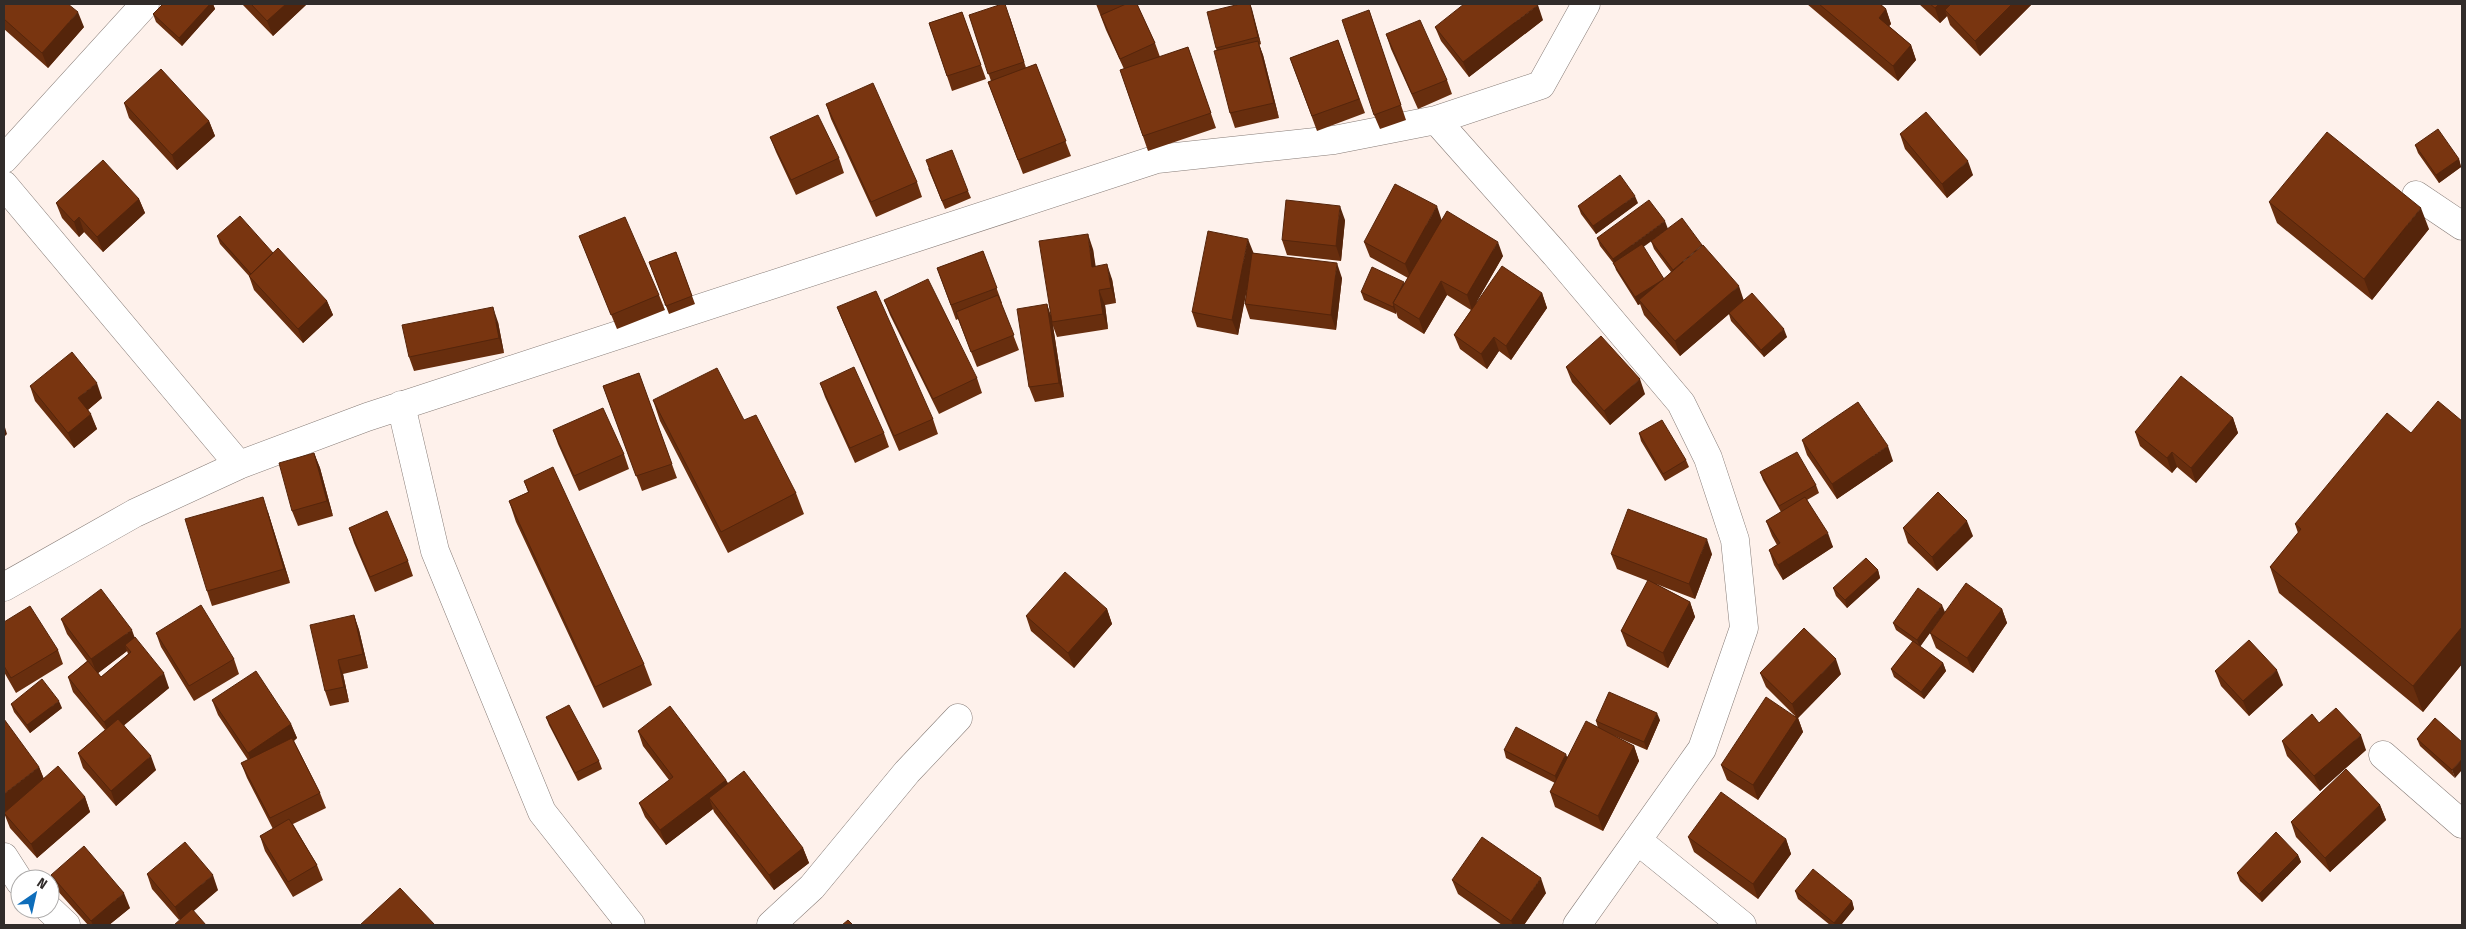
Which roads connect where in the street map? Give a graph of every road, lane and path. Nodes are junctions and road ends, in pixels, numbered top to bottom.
1 (145, 4) edge
2 (1586, 4) edge
3 (1436, 120) junction
4 (4, 159) edge
5 (4, 185) edge
6 (2416, 195) dead end
7 (2462, 226) edge
8 (401, 405) junction
9 (239, 465) junction
10 (4, 587) edge
11 (958, 718) dead end
12 (2383, 755) dead end
13 (2462, 824) edge
14 (1637, 840) junction
15 (4, 857) edge
16 (12, 869) edge
17 (631, 925) edge
18 (771, 925) edge
19 (1577, 925) edge
20 (1742, 925) edge

1 - 4 street
2 - 3 street
3 - 8 street
3 - 14 street
5 - 9 street
6 - 7 street
8 - 9 street
8 - 17 street
9 - 10 street
11 - 18 street
12 - 13 street
14 - 19 street
14 - 20 street
15 - 16 street

